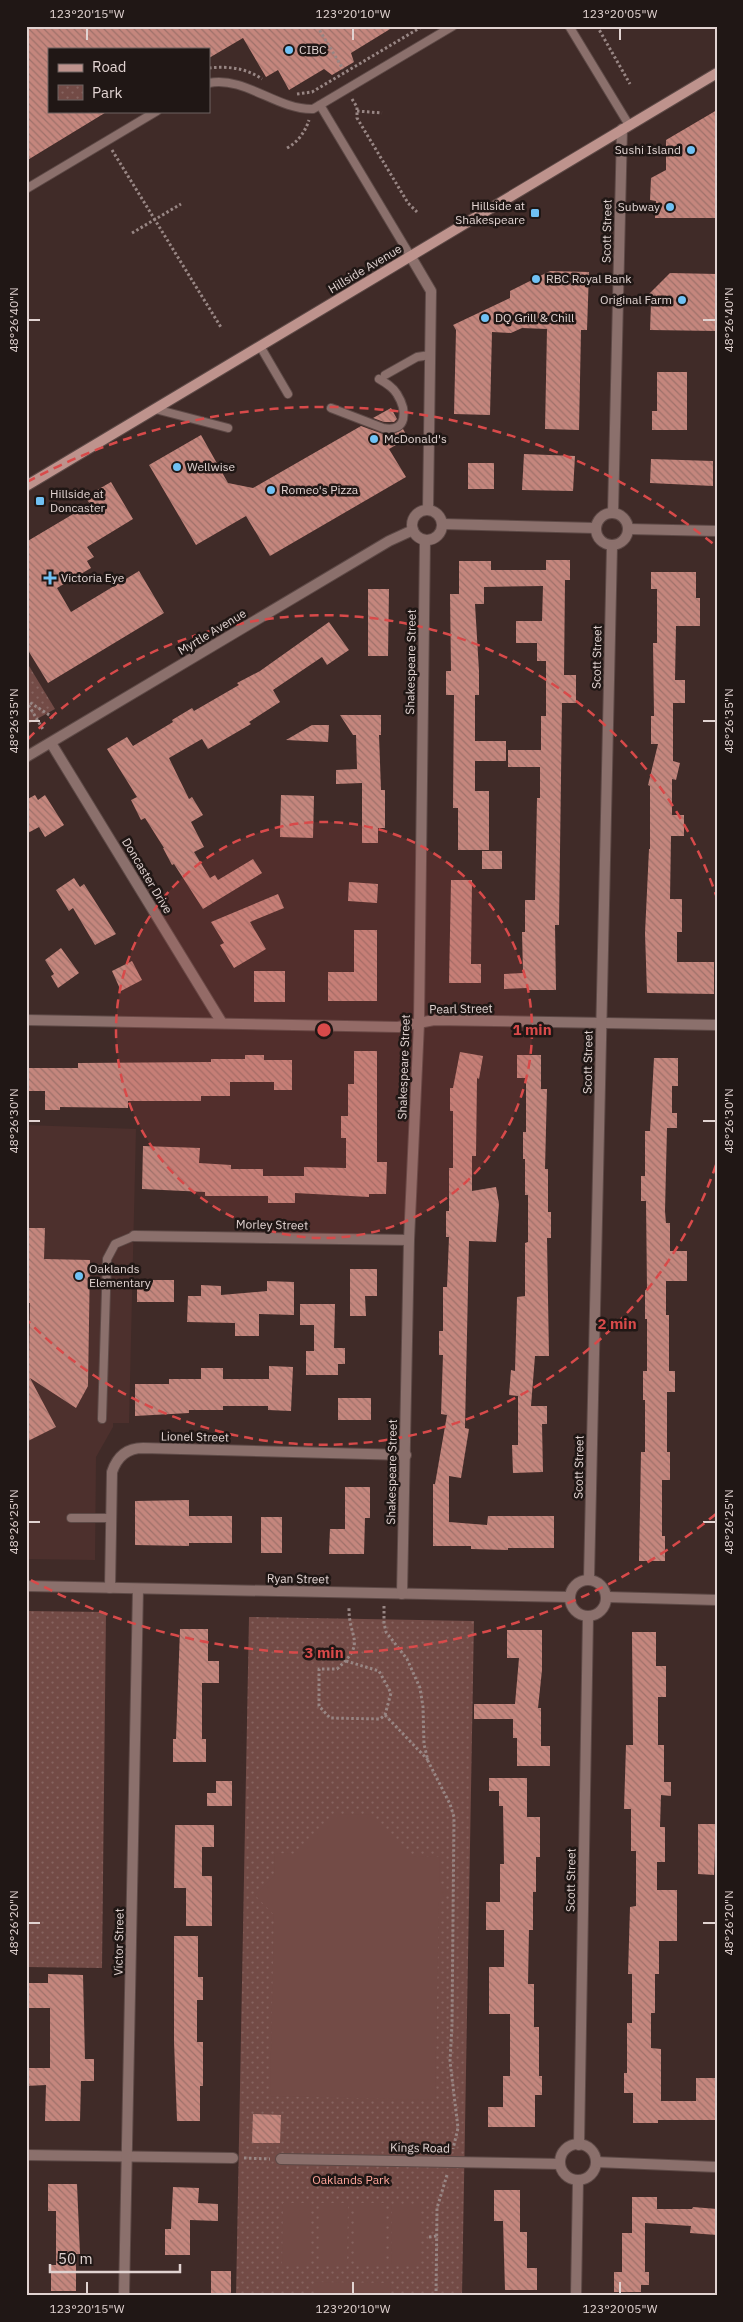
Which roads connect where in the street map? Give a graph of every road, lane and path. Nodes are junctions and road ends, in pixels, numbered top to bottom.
1 (317, 26) edge
2 (423, 26) edge
3 (453, 26) edge
4 (569, 26) edge
5 (596, 26) edge
6 (210, 68) edge
7 (343, 69) dead end
8 (717, 73) edge
9 (338, 76) junction
10 (264, 81) dead end
11 (210, 83) edge
12 (630, 84) dead end
13 (346, 90) junction
14 (291, 93) dead end
15 (320, 105) junction
16 (357, 111) junction
17 (155, 112) edge
18 (382, 113) dead end
19 (625, 127) junction
20 (306, 128) dead end
21 (106, 141) junction
22 (287, 148) dead end
23 (26, 189) edge
24 (181, 204) dead end
25 (417, 212) dead end
26 (155, 220) junction
27 (132, 234) dead end
28 (411, 256) junction
29 (222, 329) dead end
30 (260, 346) junction
31 (430, 355) junction
32 (288, 394) dead end
33 (331, 408) dead end
34 (154, 409) junction
35 (228, 428) dead end
36 (26, 486) edge
37 (428, 510) junction
38 (613, 513) junction
39 (442, 524) junction
40 (595, 528) junction
41 (628, 529) junction
42 (413, 530) junction
43 (717, 531) edge
44 (425, 540) junction
45 (612, 546) junction
46 (26, 700) edge
47 (54, 718) dead end
48 (41, 726) dead end
49 (51, 743) junction
50 (26, 757) edge
51 (26, 1020) edge
52 (602, 1022) junction
53 (222, 1023) junction
54 (419, 1023) junction
55 (717, 1025) edge
56 (134, 1236) joint
57 (409, 1240) junction
58 (102, 1419) dead end
59 (406, 1454) junction
60 (71, 1518) dead end
61 (110, 1518) junction
62 (590, 1579) junction
63 (26, 1586) edge
64 (110, 1588) junction
65 (138, 1589) junction
66 (349, 1593) junction
67 (384, 1593) junction
68 (402, 1594) junction
69 (569, 1597) junction
70 (606, 1597) junction
71 (717, 1600) edge
72 (588, 1617) junction
73 (346, 1661) junction
74 (385, 1715) junction
75 (428, 1761) junction
76 (578, 2144) junction
77 (26, 2155) edge
78 (127, 2157) junction
79 (233, 2158) joint
80 (281, 2159) joint
81 (450, 2161) junction
82 (596, 2162) junction
83 (560, 2164) junction
84 (717, 2167) edge
85 (578, 2180) junction
86 (437, 2236) junction
87 (429, 2237) dead end
88 (124, 2296) edge
89 (436, 2296) edge
90 (576, 2296) edge

1 - 7 path
2 - 9 path
3 - 13 lane
4 - 19 lane
5 - 12 path
6 - 10 path
8 - 19 main road, Hillside Avenue
9 - 13 path
9 - 14 path
11 - 15 lane
13 - 15 lane
13 - 16 path
15 - 28 lane
16 - 18 path
16 - 25 path
17 - 21 lane
19 - 28 main road, Hillside Avenue
19 - 38 street, Scott Street
20 - 22 path
21 - 23 lane
21 - 26 path
24 - 26 path
26 - 27 path
26 - 29 path
28 - 30 main road, Hillside Avenue
28 - 31 street
30 - 32 lane
30 - 34 main road, Hillside Avenue
31 - 33 lane
31 - 37 street
34 - 35 lane
34 - 36 main road, Hillside Avenue
37 - 39 street
37 - 42 street
38 - 40 street
38 - 41 street
39 - 40 street
39 - 44 street
40 - 45 street
41 - 43 street
41 - 45 street
42 - 44 street
42 - 49 street, Myrtle Avenue
44 - 54 street, Shakespeare Street
45 - 52 street, Scott Street
46 - 47 path
46 - 48 path
49 - 50 street, Myrtle Avenue
49 - 53 street, Doncaster Drive
51 - 53 street, Pearl Street
52 - 54 street, Pearl Street
52 - 55 street, Pearl Street
52 - 62 street, Scott Street
53 - 54 street, Pearl Street
54 - 57 street, Shakespeare Street
56 - 57 street, Morley Street
56 - 58 lane
57 - 59 street, Shakespeare Street
59 - 61 street, Lionel Street
59 - 68 street, Shakespeare Street
60 - 61 lane
61 - 64 street, Lionel Street
62 - 69 street
62 - 70 street
63 - 64 street, Ryan Street
64 - 65 street, Ryan Street
65 - 66 street, Ryan Street
65 - 78 street, Victor Street
66 - 67 street, Ryan Street
66 - 73 path
67 - 68 street, Ryan Street
67 - 75 path
68 - 69 street, Ryan Street
69 - 72 street
70 - 71 street
70 - 72 street
72 - 76 street, Scott Street
73 - 74 path
73 - 74 path
74 - 75 path
75 - 81 path
76 - 82 street
76 - 83 street
77 - 78 street
78 - 79 street
78 - 88 street, Victor Street
79 - 80 path
80 - 81 street, Kings Road
81 - 83 street, Kings Road
81 - 86 path
82 - 84 street
82 - 85 street
83 - 85 street
85 - 90 street
86 - 87 path
86 - 89 path

